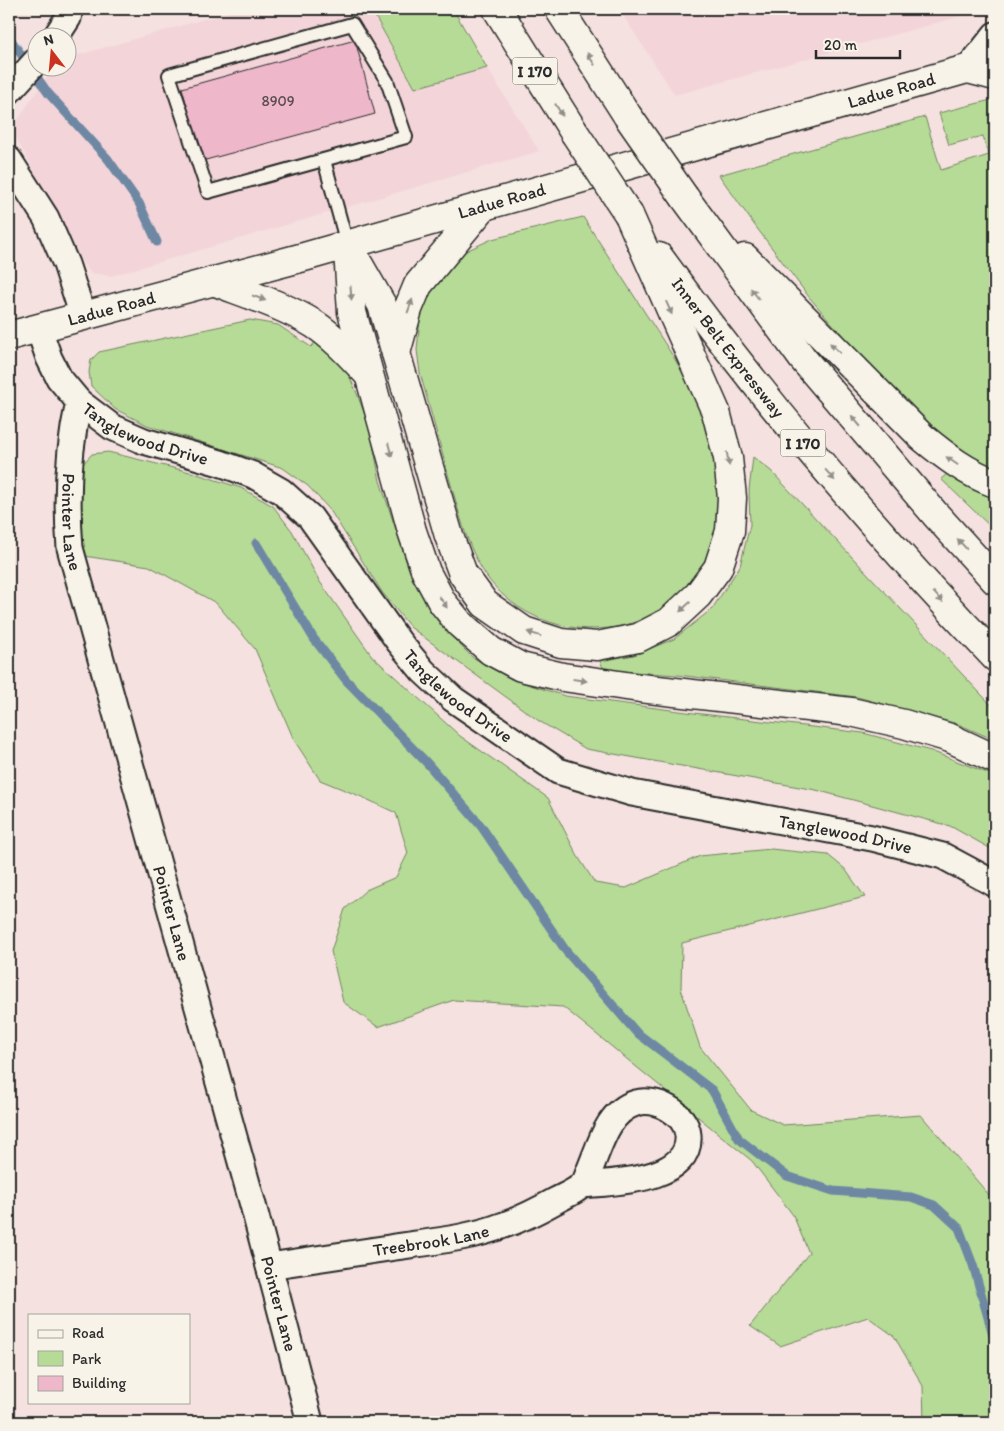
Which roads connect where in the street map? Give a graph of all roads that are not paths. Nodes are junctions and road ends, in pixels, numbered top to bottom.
1 (70, 9) edge
2 (497, 9) edge
3 (559, 9) edge
4 (62, 28) edge
5 (995, 35) edge
6 (995, 61) edge
7 (968, 69) junction
8 (28, 70) edge
9 (995, 76) edge
10 (12, 87) edge
11 (9, 160) edge
12 (324, 160) junction
13 (685, 198) junction
14 (483, 207) junction
15 (629, 215) junction
16 (348, 244) junction
17 (213, 281) junction
18 (83, 316) junction
19 (39, 329) junction
20 (9, 336) edge
21 (396, 353) junction
22 (370, 375) junction
23 (79, 402) junction
24 (995, 482) edge
25 (995, 580) edge
26 (995, 657) edge
27 (995, 759) edge
28 (995, 884) edge
29 (583, 1185) dead end
30 (269, 1266) junction
31 (310, 1422) edge

1 - 4 street
2 -> 15 main road, Inner Belt Expressway / I 170, bridge
13 -> 3 main road, bridge
5 - 7 street
6 - 7 main road, Ladue Road
7 - 9 main road
7 - 14 main road, Ladue Road
8 - 10 street
11 - 18 street
12 - 12 lane
12 - 16 lane
24 -> 13 main road
25 -> 13 main road
14 - 16 main road, Ladue Road
21 -> 14 main road
15 -> 21 main road
15 -> 26 main road, Inner Belt Expressway / I 170
16 - 17 main road, Ladue Road
16 - 21 main road
16 -> 22 main road
17 - 18 main road, Ladue Road
17 -> 22 main road
18 - 19 main road, Ladue Road
19 - 20 main road, Ladue Road
19 - 23 street, Tanglewood Drive
22 -> 27 main road
23 - 28 street, Tanglewood Drive
23 - 30 street, Pointer Lane
29 - 30 street, Treebrook Lane
30 - 31 street, Pointer Lane

